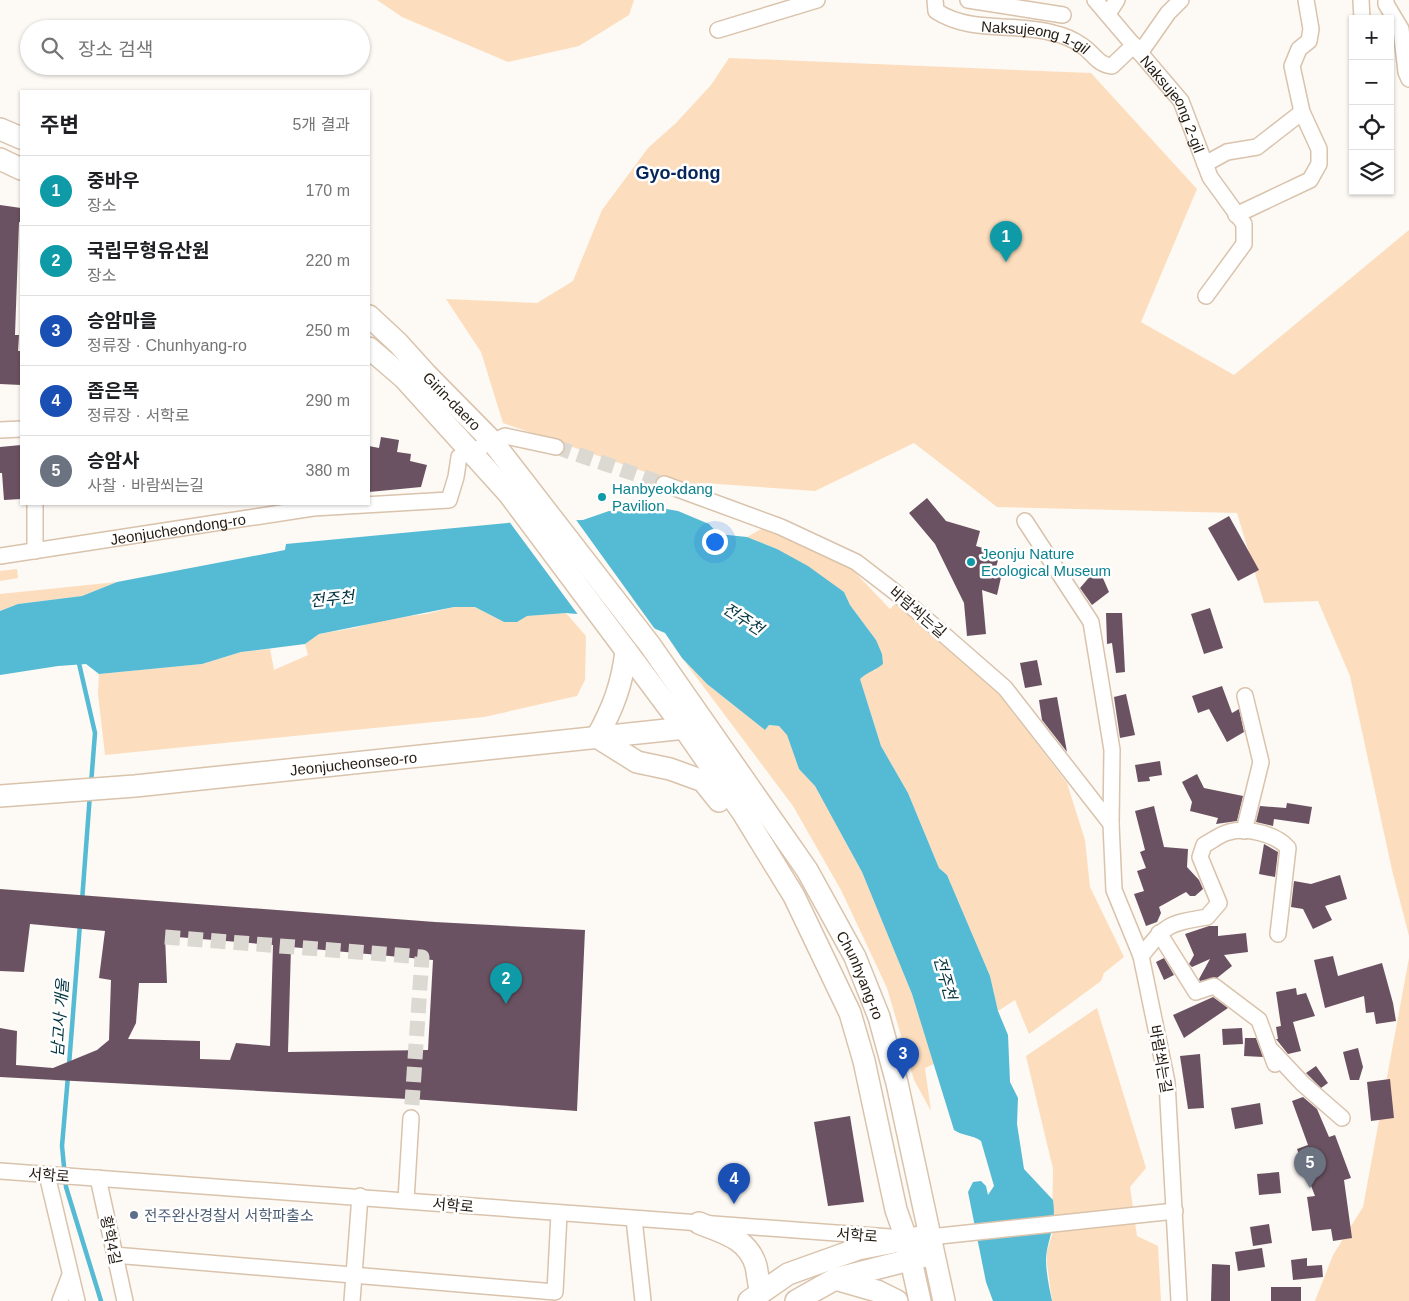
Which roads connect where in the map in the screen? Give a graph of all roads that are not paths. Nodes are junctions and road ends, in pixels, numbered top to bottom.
1 (817, 0) edge
2 (935, 0) edge
3 (968, 0) edge
4 (1096, 0) edge
5 (1117, 0) edge
6 (1181, 0) edge
7 (1306, 0) edge
8 (1361, 0) edge
9 (1386, 0) edge
10 (1108, 14) junction
11 (1063, 15) dead end
12 (1362, 15) edge
13 (718, 30) dead end
14 (1137, 49) junction
15 (1409, 79) edge
16 (1302, 112) junction
17 (0, 129) edge
18 (20, 138) edge
19 (0, 159) edge
20 (1205, 164) junction
21 (20, 168) edge
22 (1236, 215) junction
23 (1206, 296) dead end
24 (370, 317) edge
25 (370, 349) edge
26 (20, 429) edge
27 (0, 430) edge
28 (492, 441) junction
29 (556, 447) tunnel mouth
30 (472, 452) junction
31 (664, 484) tunnel mouth
32 (36, 505) edge
33 (364, 505) edge
34 (370, 505) edge
35 (1025, 521) dead end
36 (34, 551) junction
37 (0, 556) edge
38 (626, 651) junction
39 (682, 690) joint
40 (1245, 696) dead end
41 (707, 725) junction
42 (684, 728) junction
43 (597, 738) junction
44 (0, 796) edge
45 (743, 813) junction
46 (1111, 824) junction
47 (1244, 831) junction
48 (1159, 933) junction
49 (1278, 934) dead end
50 (1141, 956) junction
51 (1270, 1048) junction
52 (1275, 1064) dead end
53 (411, 1118) tunnel mouth
54 (1342, 1118) dead end
55 (0, 1171) edge
56 (52, 1175) junction
57 (98, 1178) junction
58 (360, 1196) junction
59 (406, 1200) junction
60 (1175, 1211) junction
61 (559, 1214) junction
62 (634, 1219) junction
63 (699, 1223) junction
64 (906, 1238) junction
65 (932, 1246) junction
66 (114, 1255) junction
67 (911, 1259) junction
68 (70, 1276) junction
69 (354, 1276) junction
70 (835, 1279) junction
71 (555, 1297) edge
72 (755, 1297) edge
73 (60, 1301) edge
74 (77, 1301) edge
75 (125, 1301) edge
76 (352, 1301) edge
77 (643, 1301) edge
78 (796, 1301) edge
79 (897, 1301) edge
80 (920, 1301) edge
81 (944, 1301) edge
82 (1179, 1301) edge

1 - 13 street
2 - 14 street, Naksujeong 1-gil
3 - 11 street, Naksujeong 1-gil
4 - 10 street
5 - 10 street
6 - 14 street, Naksujeong 2-gil
7 - 16 street
8 - 12 street
9 - 15 street
10 - 14 street
14 - 20 street, Naksujeong 2-gil
16 - 20 street, Naksujeong 2-gil
16 - 22 street
17 - 18 street
19 - 21 street
20 - 22 street, Naksujeong 2-gil
22 - 23 street, Naksujeong 2-gil
24 - 28 street, Girin-daero
25 - 30 street, Girin-daero
26 - 27 street
28 - 29 street
28 - 30 street
28 - 39 street, Girin-daero
30 - 34 street, Jeonjucheondong-ro
30 - 38 street, Girin-daero
31 - 46 street, 바람쐬는길
32 - 36 street
33 - 36 street, Jeonjucheondong-ro
35 - 46 street, 바람쐬는길
36 - 37 street, Jeonjucheondong-ro
38 - 42 street, Chunhyang-ro
38 - 43 street
39 - 41 street, Chunhyang-ro
40 - 47 street
41 - 42 street, Jeonjucheonseo-ro
41 - 65 street, Chunhyang-ro
42 - 43 street, Jeonjucheonseo-ro
42 - 45 street, Chunhyang-ro
43 - 44 street, Jeonjucheonseo-ro
43 - 45 street
45 - 64 street, Chunhyang-ro
46 - 50 street, 바람쐬는길
47 - 48 street
47 - 49 street
48 - 50 street
48 - 51 street
50 - 60 street, 바람쐬는길
51 - 52 street
51 - 54 street
53 - 59 street
55 - 56 street, 서학로
56 - 57 street, 서학로
56 - 68 street
57 - 58 street, 서학로
57 - 66 street, 황학4길
58 - 59 street, 서학로
58 - 69 street
59 - 61 street, 서학로
60 - 65 street
60 - 82 street, 바람쐬는길
61 - 62 street, 서학로
61 - 71 street
62 - 63 street, 서학로
62 - 77 street
63 - 64 street, 서학로
63 - 72 street
64 - 65 street
64 - 67 street, Chunhyang-ro
64 - 72 street
65 - 67 street
65 - 81 street, Chunhyang-ro
66 - 69 street
66 - 75 street, 황학4길
67 - 70 street
67 - 80 street, Chunhyang-ro
68 - 73 street
68 - 74 street
69 - 71 street
69 - 76 street
70 - 78 street
70 - 79 street

